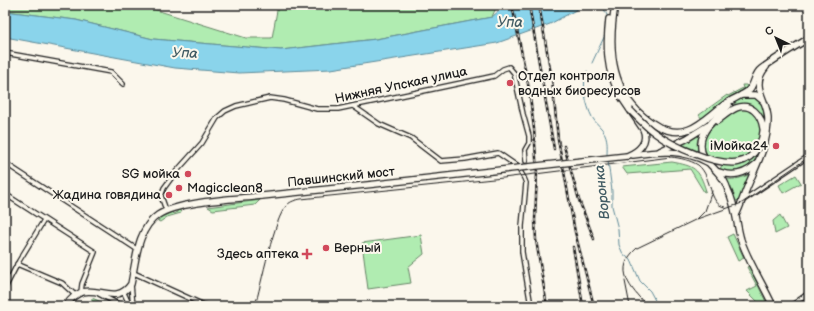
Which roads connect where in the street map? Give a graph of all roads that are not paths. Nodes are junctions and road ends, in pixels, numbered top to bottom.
1 (611, 5) edge
2 (615, 5) edge
3 (809, 38) edge
4 (5, 53) edge
5 (771, 62) junction
6 (123, 84) dead end
7 (741, 95) junction
8 (734, 98) junction
9 (763, 101) junction
10 (353, 106) junction
11 (630, 110) junction
12 (767, 111) junction
13 (713, 122) junction
14 (763, 128) junction
15 (660, 151) junction
16 (627, 156) junction
17 (809, 156) edge
18 (526, 162) dead end
19 (707, 162) junction
20 (5, 163) edge
21 (757, 164) junction
22 (716, 170) junction
23 (5, 194) edge
24 (742, 201) junction
25 (734, 204) junction
26 (166, 210) junction
27 (736, 215) junction
28 (44, 220) junction
29 (138, 250) junction
30 (17, 264) junction
31 (134, 273) junction
32 (131, 284) junction
33 (5, 288) edge
34 (78, 293) junction
35 (124, 293) junction
36 (809, 293) edge
37 (99, 294) junction
38 (66, 306) edge
39 (122, 306) edge
40 (131, 306) edge
41 (206, 306) edge
42 (531, 306) edge
43 (773, 306) edge
44 (791, 306) edge

1 - 11 main road
2 - 8 main road
3 - 5 main road
4 - 6 street
5 - 7 main road
5 - 9 main road
7 - 8 main road
7 - 9 main road
8 - 13 main road
9 - 12 main road
10 - 18 street, Нижняя Упская улица
10 - 26 street, Нижняя Упская улица
10 - 42 street
11 - 14 main road, bridge
11 - 16 main road, bridge
12 - 14 main road
12 - 21 main road
13 - 14 main road
13 - 15 main road
13 - 19 main road
15 - 16 main road, Павшинский мост
15 - 19 main road
16 - 26 main road, Павшинский мост, bridge
17 - 24 street
19 - 22 main road
20 - 29 street
21 - 22 main road
21 - 24 main road
22 - 25 main road
23 - 28 street
24 - 25 main road
24 - 27 main road
25 - 27 main road
26 - 29 main road
27 - 43 main road
28 - 30 street
28 - 34 street
29 - 31 main road
30 - 33 street
30 - 34 street
31 - 32 main road
31 - 41 street
32 - 35 main road
32 - 40 street
34 - 37 main road
34 - 38 main road
35 - 37 main road
35 - 40 street
36 - 44 street
37 - 39 street

